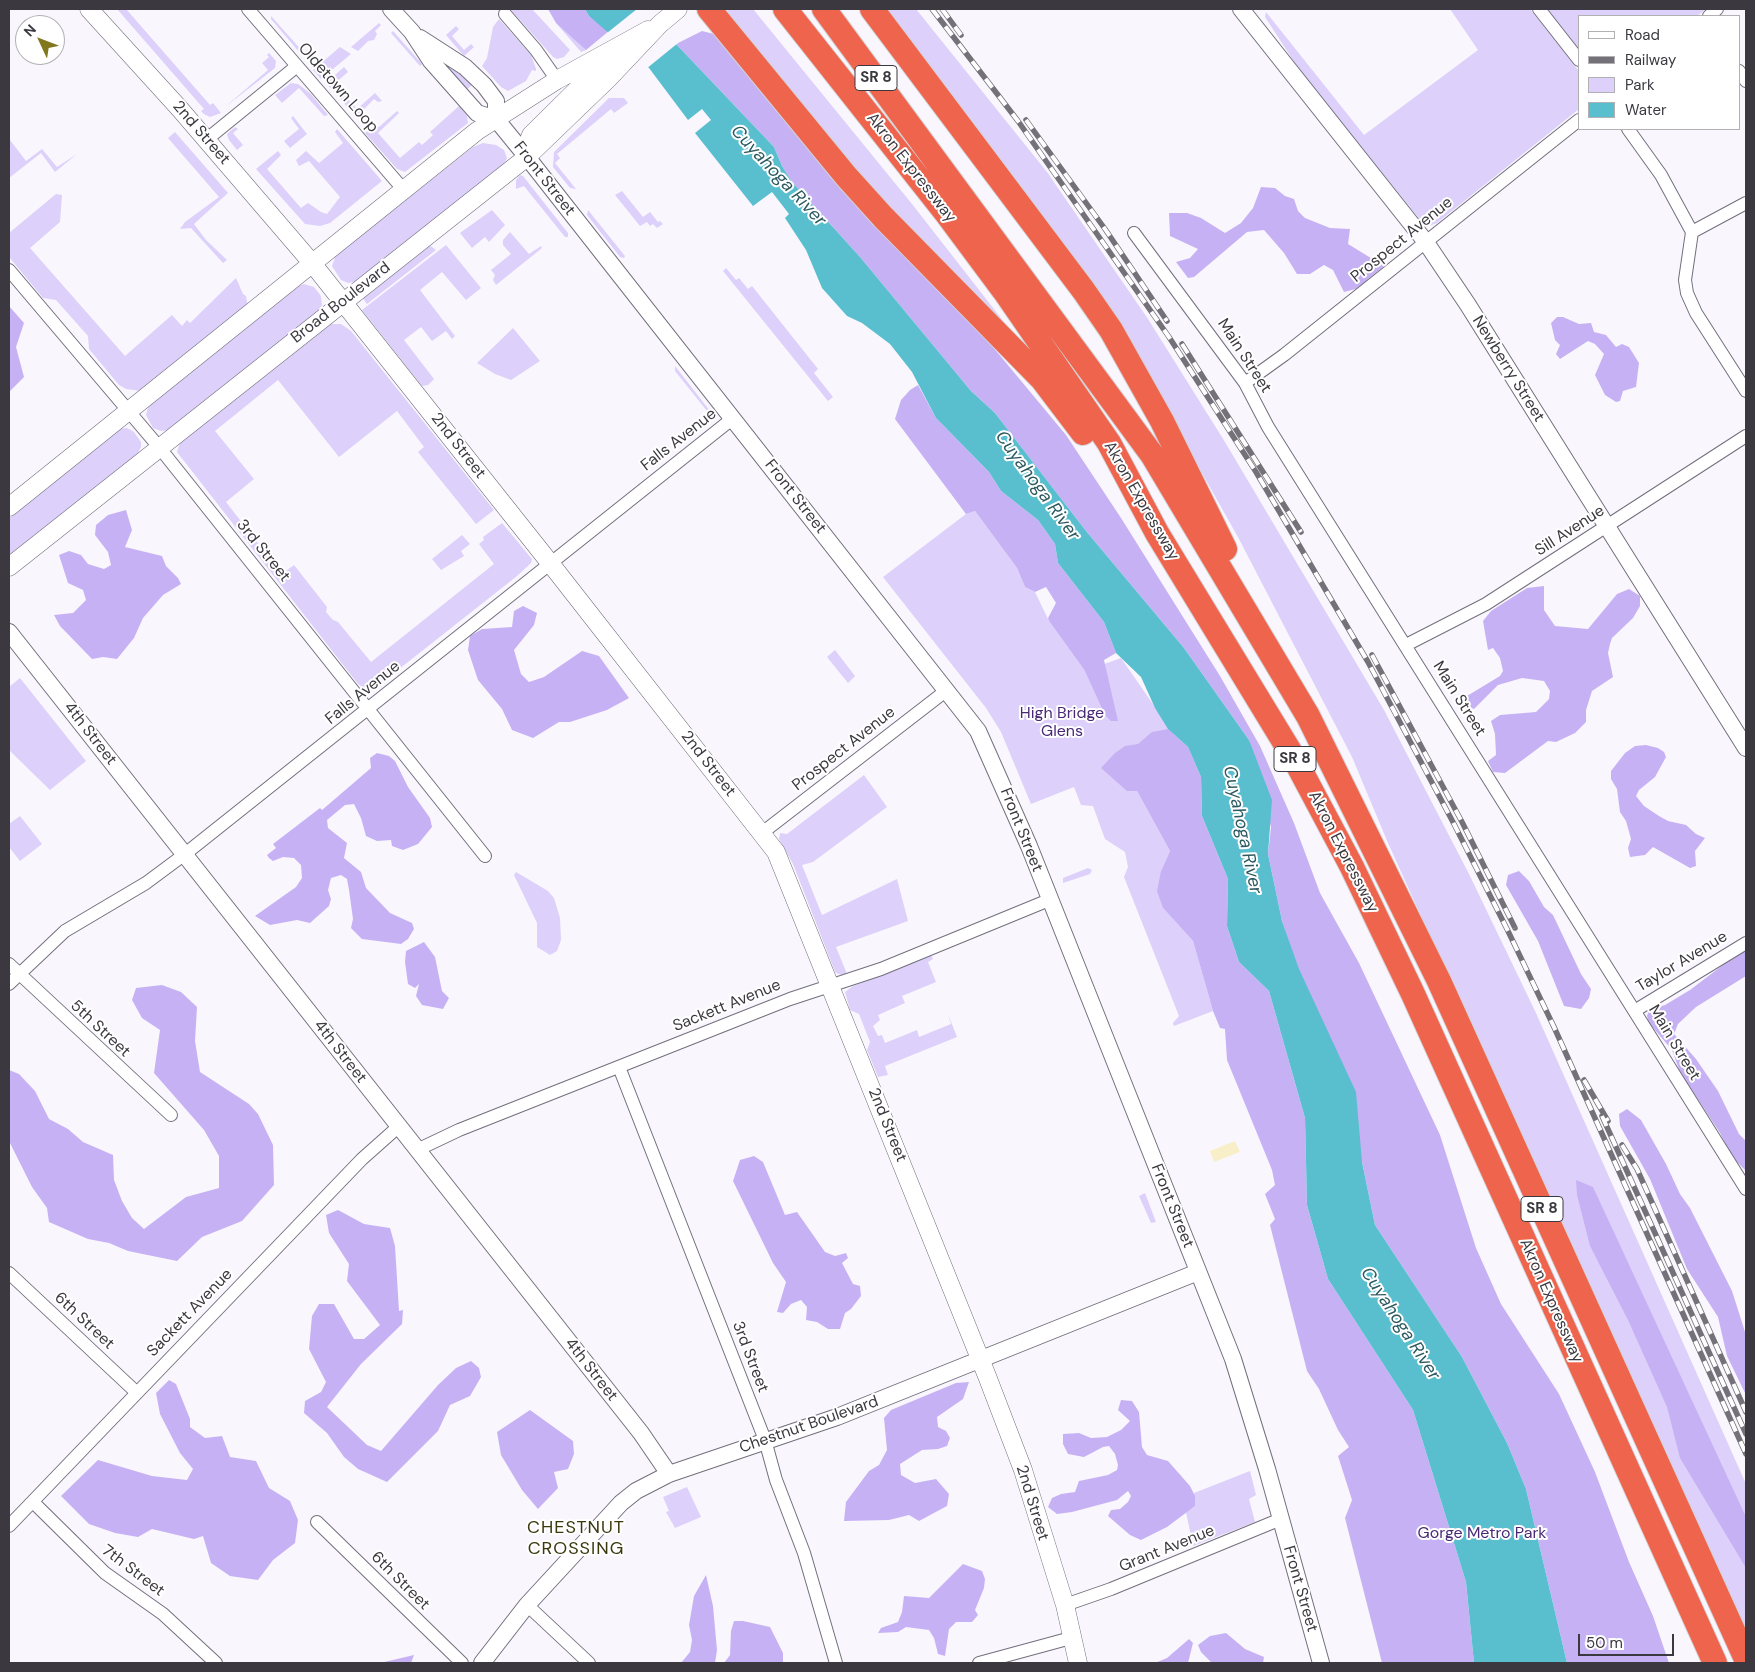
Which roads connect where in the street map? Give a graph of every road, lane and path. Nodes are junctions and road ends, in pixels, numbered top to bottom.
1 (89, 9) edge
2 (248, 9) edge
3 (391, 9) edge
4 (678, 9) edge
5 (710, 9) edge
6 (785, 9) edge
7 (824, 9) edge
8 (872, 9) edge
9 (1241, 9) edge
10 (1539, 9) edge
11 (505, 14) dead end
12 (660, 24) junction
13 (412, 32) junction
14 (1578, 59) edge
15 (297, 66) junction
16 (600, 69) junction
17 (557, 80) junction
18 (496, 119) junction
19 (1578, 121) edge
20 (1629, 130) edge
21 (206, 140) junction
22 (527, 156) junction
23 (403, 189) junction
24 (1746, 203) edge
25 (1692, 232) junction
26 (1134, 233) dead end
27 (1425, 242) junction
28 (312, 264) junction
29 (9, 270) edge
30 (342, 302) junction
31 (1246, 383) junction
32 (1746, 391) edge
33 (130, 411) junction
34 (732, 419) junction
35 (1746, 436) edge
36 (159, 447) junction
37 (11, 507) edge
38 (1606, 526) junction
39 (1158, 533) junction
40 (550, 563) junction
41 (9, 567) edge
42 (9, 632) edge
43 (1406, 645) junction
44 (947, 690) junction
45 (368, 709) junction
46 (1308, 716) junction
47 (1746, 748) edge
48 (762, 834) junction
49 (185, 854) junction
50 (485, 856) dead end
51 (1049, 900) junction
52 (1746, 942) edge
53 (9, 964) edge
54 (19, 974) junction
55 (9, 984) edge
56 (832, 986) junction
57 (1636, 1010) junction
58 (619, 1067) junction
59 (171, 1115) dead end
60 (398, 1127) junction
61 (419, 1150) junction
62 (1746, 1189) edge
63 (1198, 1272) junction
64 (9, 1273) edge
65 (980, 1359) junction
66 (136, 1392) junction
67 (765, 1440) junction
68 (669, 1474) junction
69 (33, 1502) junction
70 (1281, 1519) junction
71 (317, 1522) dead end
72 (9, 1526) edge
73 (527, 1605) junction
74 (1065, 1605) junction
75 (1071, 1638) junction
76 (1746, 1660) edge
77 (216, 1663) edge
78 (462, 1663) edge
79 (482, 1663) edge
80 (589, 1663) edge
81 (836, 1663) edge
82 (979, 1663) edge
83 (1078, 1663) edge
84 (1321, 1663) edge
85 (1715, 1663) edge

1 - 21 main road, 2nd Street
2 - 15 street, Oldetown Loop
3 - 13 street, Front Street
4 - 12 main road, Broad Boulevard
5 - 39 highway
6 - 39 highway, Akron Expressway / SR 8
7 - 46 highway, Akron Expressway / SR 8
8 - 46 highway
9 - 27 street, Newberry Street
10 - 14 street
11 - 17 street
12 - 16 main road, Broad Boulevard
12 - 16 main road, Broad Boulevard
13 - 18 street, Front Street
13 - 18 street, Front Street
15 - 21 street
15 - 23 street, Oldetown Loop
16 - 17 main road, Broad Boulevard
16 - 22 main road, Broad Boulevard
17 - 18 main road, Broad Boulevard
18 - 22 street, Front Street
18 - 23 main road, Broad Boulevard
19 - 27 street, Prospect Avenue
20 - 25 street
21 - 28 main road, 2nd Street
22 - 30 main road, Broad Boulevard
22 - 34 street, Front Street
23 - 28 main road, Broad Boulevard
24 - 25 street
25 - 32 street
26 - 31 street, Main Street
27 - 31 street, Prospect Avenue
27 - 38 street, Newberry Street
28 - 30 main road, 2nd Street
28 - 33 main road, Broad Boulevard
29 - 33 street, 3rd Street
30 - 36 main road, Broad Boulevard
30 - 40 main road, 2nd Street
31 - 43 street, Main Street
33 - 36 street, 3rd Street
33 - 37 main road, Broad Boulevard
34 - 40 street, Falls Avenue
34 - 44 street, Front Street
35 - 38 street, Sill Avenue
36 - 41 main road, Broad Boulevard
36 - 45 street, 3rd Street
38 - 43 street, Sill Avenue
38 - 47 street, Newberry Street
39 - 85 highway, Akron Expressway / SR 8
40 - 45 street, Falls Avenue
40 - 48 main road, 2nd Street
42 - 49 street, 4th Street
43 - 57 street, Main Street
44 - 48 street, Prospect Avenue
44 - 51 street, Front Street
45 - 49 street, Falls Avenue
45 - 50 street, 3rd Street
46 - 76 highway, Akron Expressway / SR 8
48 - 56 main road, 2nd Street
49 - 54 street, Falls Avenue
49 - 60 street, 4th Street
51 - 56 street, Sackett Avenue
51 - 63 street, Front Street
52 - 57 street, Taylor Avenue
53 - 54 street, 5th Street
54 - 55 street, Falls Avenue
54 - 59 street, 5th Street
56 - 58 street, Sackett Avenue
56 - 65 main road, 2nd Street
57 - 62 street, Main Street
58 - 61 street, Sackett Avenue
58 - 67 street, 3rd Street
60 - 61 street, 4th Street
60 - 66 street, Sackett Avenue
61 - 68 street, 4th Street
63 - 65 street, Chestnut Boulevard
63 - 70 street, Front Street
64 - 66 street, 6th Street
65 - 67 street, Chestnut Boulevard
65 - 74 main road, 2nd Street
66 - 69 street, Sackett Avenue
67 - 68 street, Chestnut Boulevard
67 - 81 street, 3rd Street
68 - 73 street, Chestnut Boulevard
69 - 72 street, Sackett Avenue
69 - 77 street, 7th Street
70 - 74 street, Grant Avenue
70 - 84 street, Front Street
71 - 78 street, 6th Street
73 - 79 street, Chestnut Boulevard
73 - 80 street
74 - 75 main road, 2nd Street
75 - 82 street
75 - 83 main road, 2nd Street

